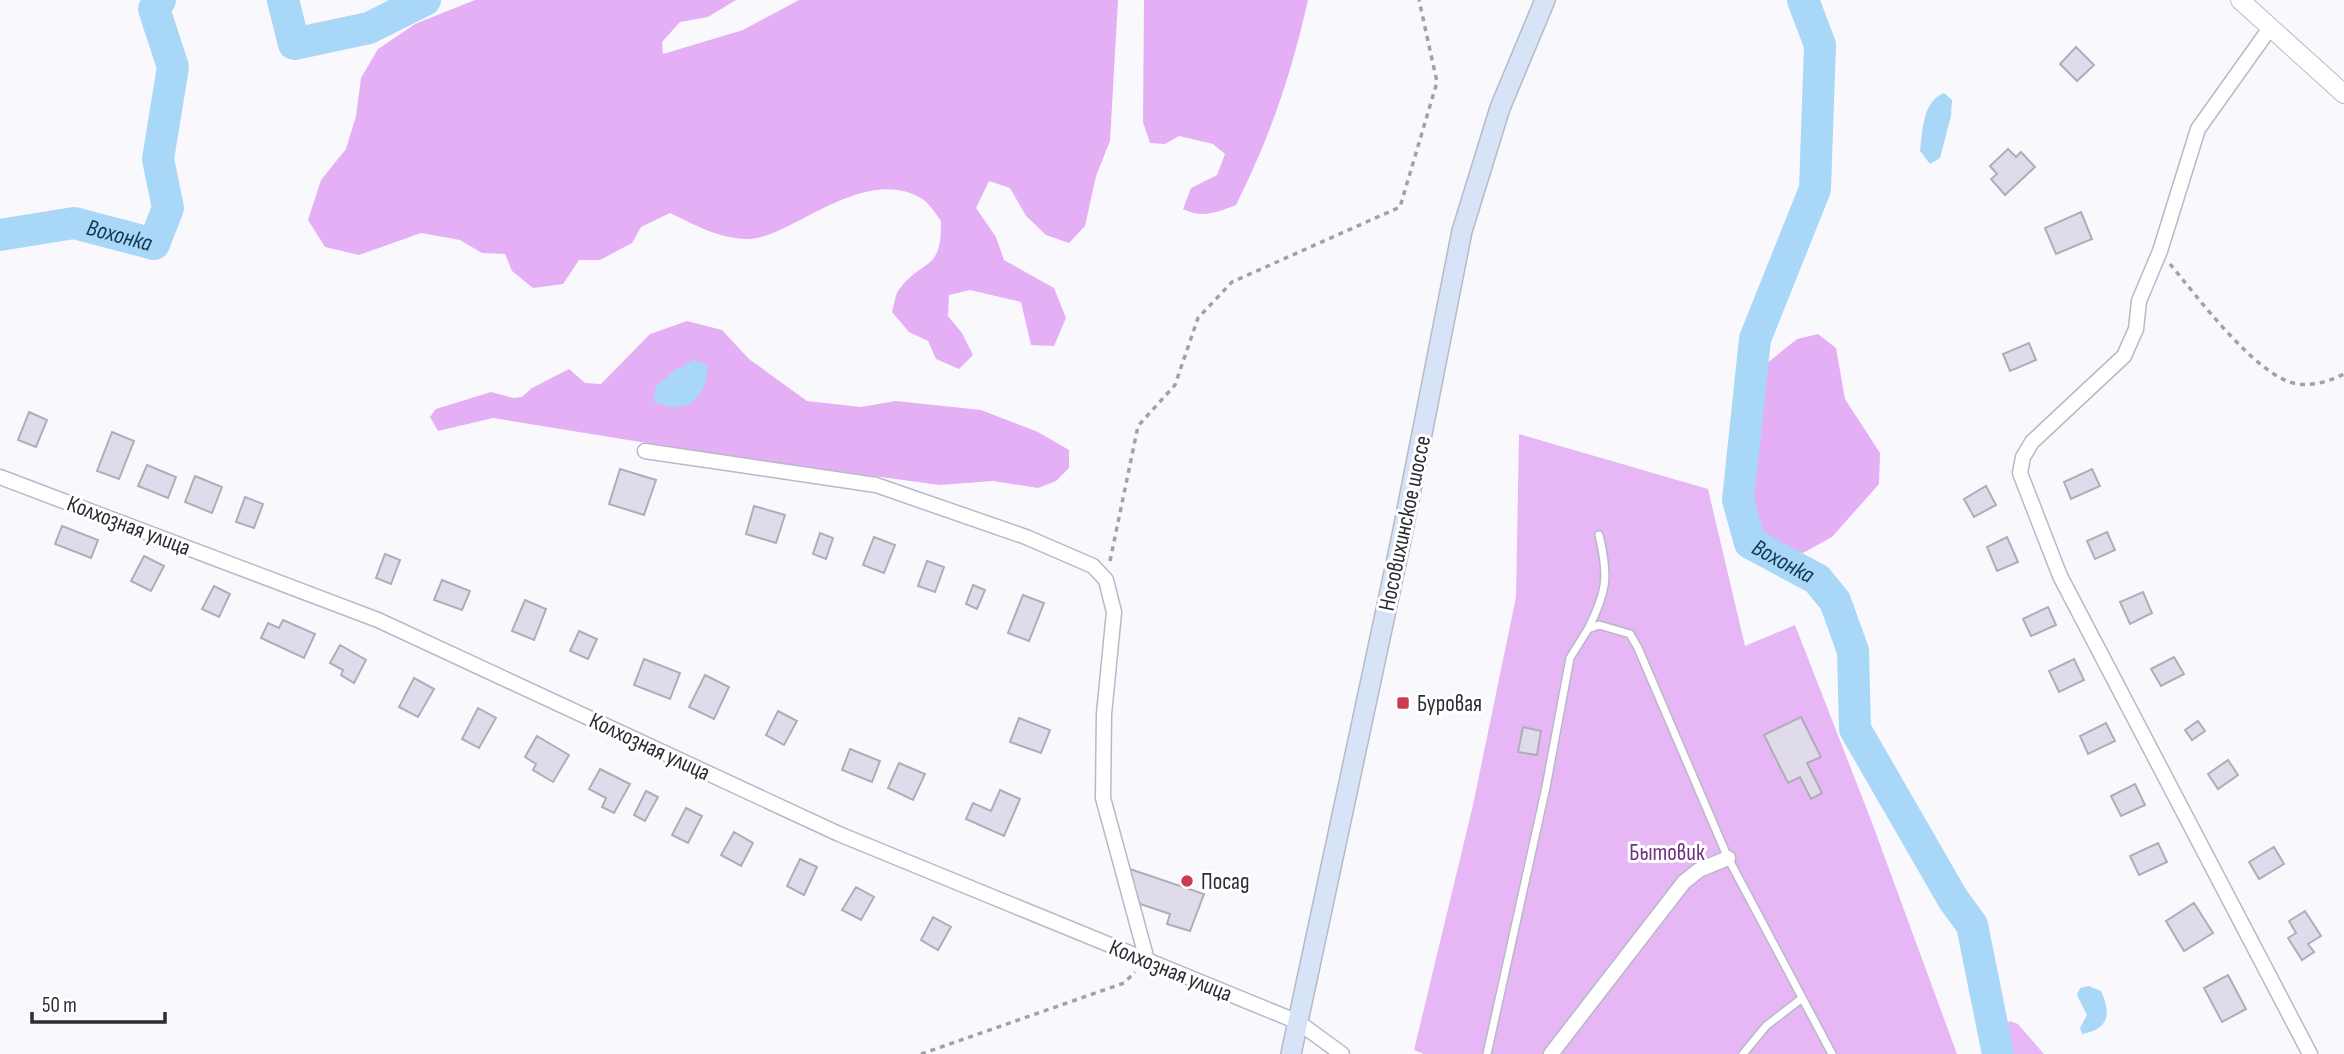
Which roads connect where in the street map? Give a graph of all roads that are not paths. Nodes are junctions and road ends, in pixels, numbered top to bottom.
1 (1545, 0) edge
2 (2240, 0) edge
3 (2270, 28) junction
4 (2344, 94) edge
5 (645, 451) dead end
6 (0, 477) edge
7 (1599, 535) dead end
8 (1588, 629) junction
9 (1728, 858) junction
10 (1147, 960) junction
11 (1801, 999) junction
12 (1298, 1023) junction
13 (1292, 1054) edge
14 (1342, 1054) edge
15 (1487, 1054) edge
16 (1551, 1054) edge
17 (1742, 1054) edge
18 (1832, 1054) edge
19 (2310, 1054) edge

1 - 12 main road, Носовихинское шоссе
2 - 3 street
3 - 4 street
3 - 19 street
5 - 10 street
6 - 10 street, Колхозная улица
7 - 8 lane
8 - 9 lane
8 - 15 lane
9 - 11 lane
9 - 16 street
10 - 12 street, Колхозная улица
11 - 17 lane
11 - 18 lane
12 - 13 main road, Носовихинское шоссе
12 - 14 street, Колхозная улица

